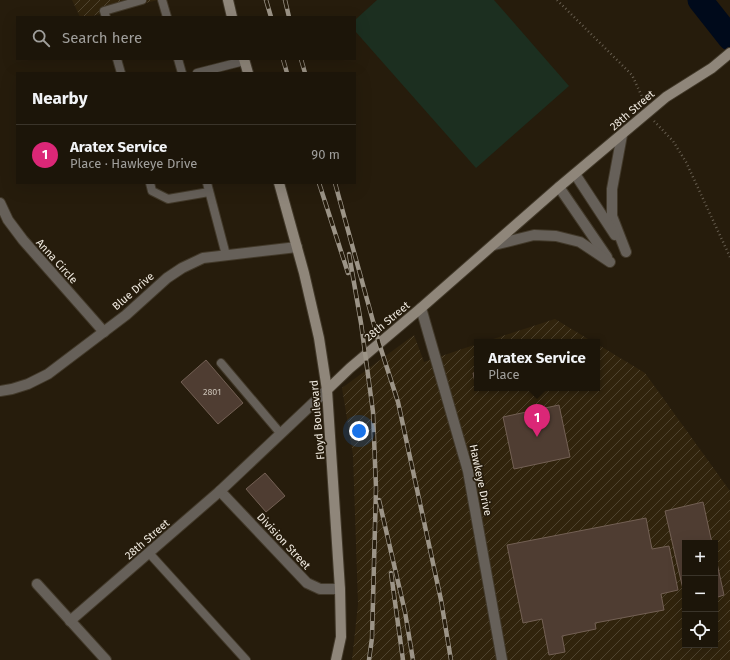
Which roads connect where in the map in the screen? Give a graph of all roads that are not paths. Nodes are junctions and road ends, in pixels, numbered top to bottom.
1 (142, 0) edge
2 (162, 0) edge
3 (228, 0) edge
4 (106, 16) edge
5 (167, 16) edge
6 (232, 16) edge
7 (730, 53) edge
8 (117, 60) edge
9 (178, 60) edge
10 (244, 60) edge
11 (121, 72) edge
12 (182, 72) edge
13 (202, 72) edge
14 (248, 72) edge
15 (622, 135) junction
16 (575, 174) junction
17 (150, 184) edge
18 (207, 184) edge
19 (279, 184) edge
20 (559, 188) junction
21 (208, 192) junction
22 (0, 202) edge
23 (494, 245) junction
24 (297, 247) junction
25 (226, 255) junction
26 (421, 308) junction
27 (104, 332) junction
28 (221, 363) dead end
29 (327, 390) junction
30 (0, 391) edge
31 (281, 434) junction
32 (220, 491) junction
33 (149, 553) junction
34 (37, 584) dead end
35 (340, 589) junction
36 (70, 621) junction
37 (106, 660) edge
38 (246, 660) edge
39 (336, 660) edge
40 (502, 660) edge

1 - 4 lane
2 - 5 lane
3 - 6 street
7 - 15 street, 28th Street
8 - 11 lane
9 - 12 lane
10 - 13 lane
10 - 14 street
15 - 16 street, 28th Street
15 - 16 street
16 - 20 street, 28th Street
17 - 21 lane
18 - 21 lane
19 - 24 street, Floyd Boulevard
20 - 23 street, 28th Street
20 - 23 street
21 - 25 lane
22 - 27 street, Anna Circle
23 - 26 street, 28th Street
24 - 25 street, Blue Drive
24 - 29 street, Floyd Boulevard
25 - 27 street, Blue Drive
26 - 29 street, 28th Street
26 - 40 street, Hawkeye Drive
27 - 30 street, Blue Drive
28 - 31 lane
29 - 31 street, 28th Street
29 - 35 street, Floyd Boulevard
31 - 32 street, 28th Street
32 - 33 street, 28th Street
32 - 35 street, Division Street
33 - 36 street, 28th Street
33 - 38 lane
34 - 36 street
35 - 39 street, Floyd Boulevard
36 - 37 street

